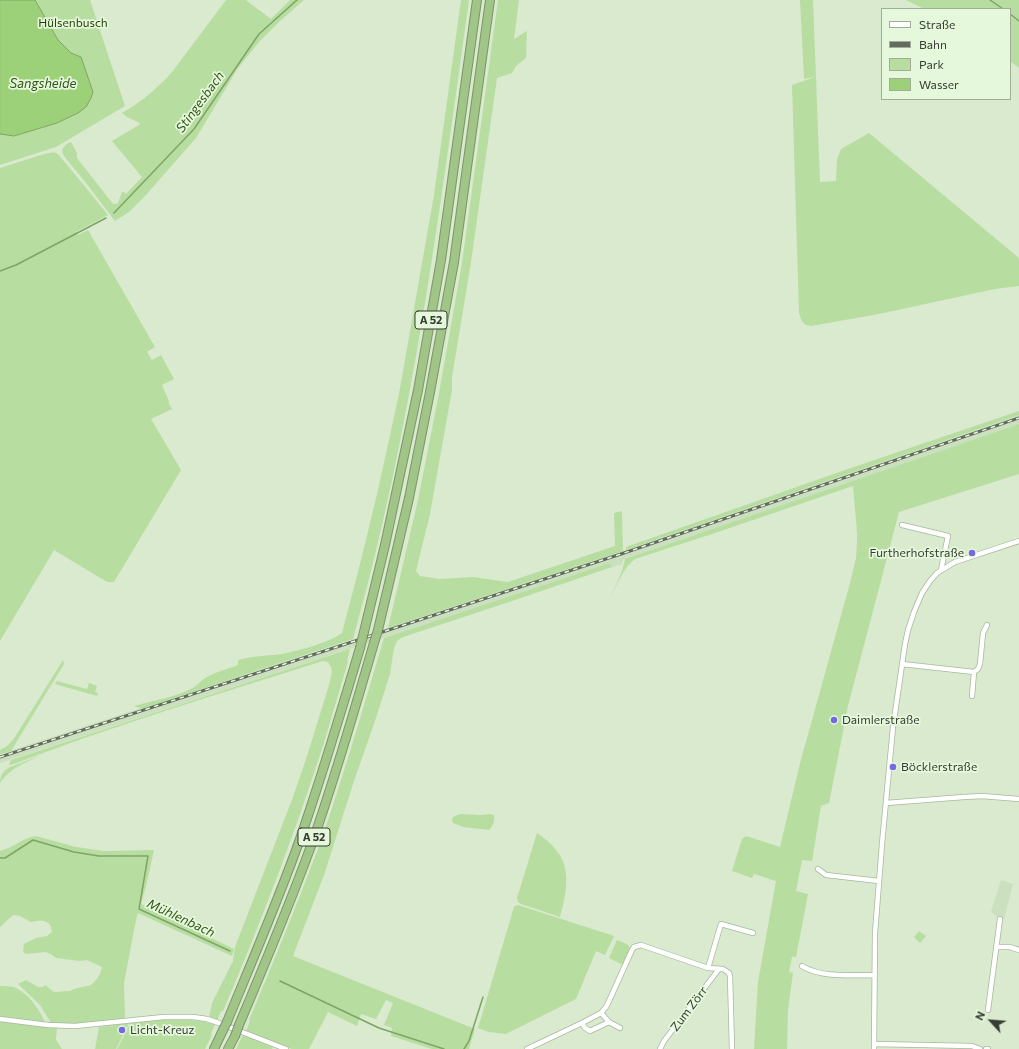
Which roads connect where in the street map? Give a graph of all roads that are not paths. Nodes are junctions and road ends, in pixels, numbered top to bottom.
1 (477, 0) edge
2 (490, 0) edge
3 (902, 525) dead end
4 (1019, 541) edge
5 (942, 570) junction
6 (987, 625) dead end
7 (902, 664) junction
8 (974, 672) junction
9 (972, 696) dead end
10 (1019, 799) edge
11 (886, 803) junction
12 (818, 869) dead end
13 (879, 881) junction
14 (1000, 919) dead end
15 (753, 933) dead end
16 (996, 947) junction
17 (1019, 950) edge
18 (802, 966) dead end
19 (708, 968) junction
20 (719, 969) junction
21 (874, 975) junction
22 (988, 1010) dead end
23 (602, 1013) junction
24 (0, 1019) edge
25 (609, 1022) junction
26 (582, 1023) junction
27 (620, 1028) dead end
28 (874, 1047) edge
29 (918, 1047) edge
30 (214, 1049) edge
31 (228, 1049) edge
32 (286, 1049) edge
33 (527, 1049) edge
34 (660, 1049) edge
35 (732, 1049) edge
36 (980, 1049) edge

1 - 30 highway, A 52, bridge
2 - 31 highway, A 52, bridge
3 - 5 street
4 - 5 street
5 - 7 street
6 - 8 street
7 - 8 street
7 - 11 street
8 - 9 street
10 - 11 street
11 - 13 street
12 - 13 street
13 - 21 street
14 - 16 street
15 - 19 street
16 - 17 street
16 - 22 street
18 - 21 street
19 - 20 street
19 - 23 street
20 - 34 street, Zum Zörr
20 - 35 street
21 - 28 street
23 - 25 street
23 - 26 street
24 - 32 street
25 - 26 street
25 - 27 street
26 - 33 street
28 - 29 street
29 - 36 street

